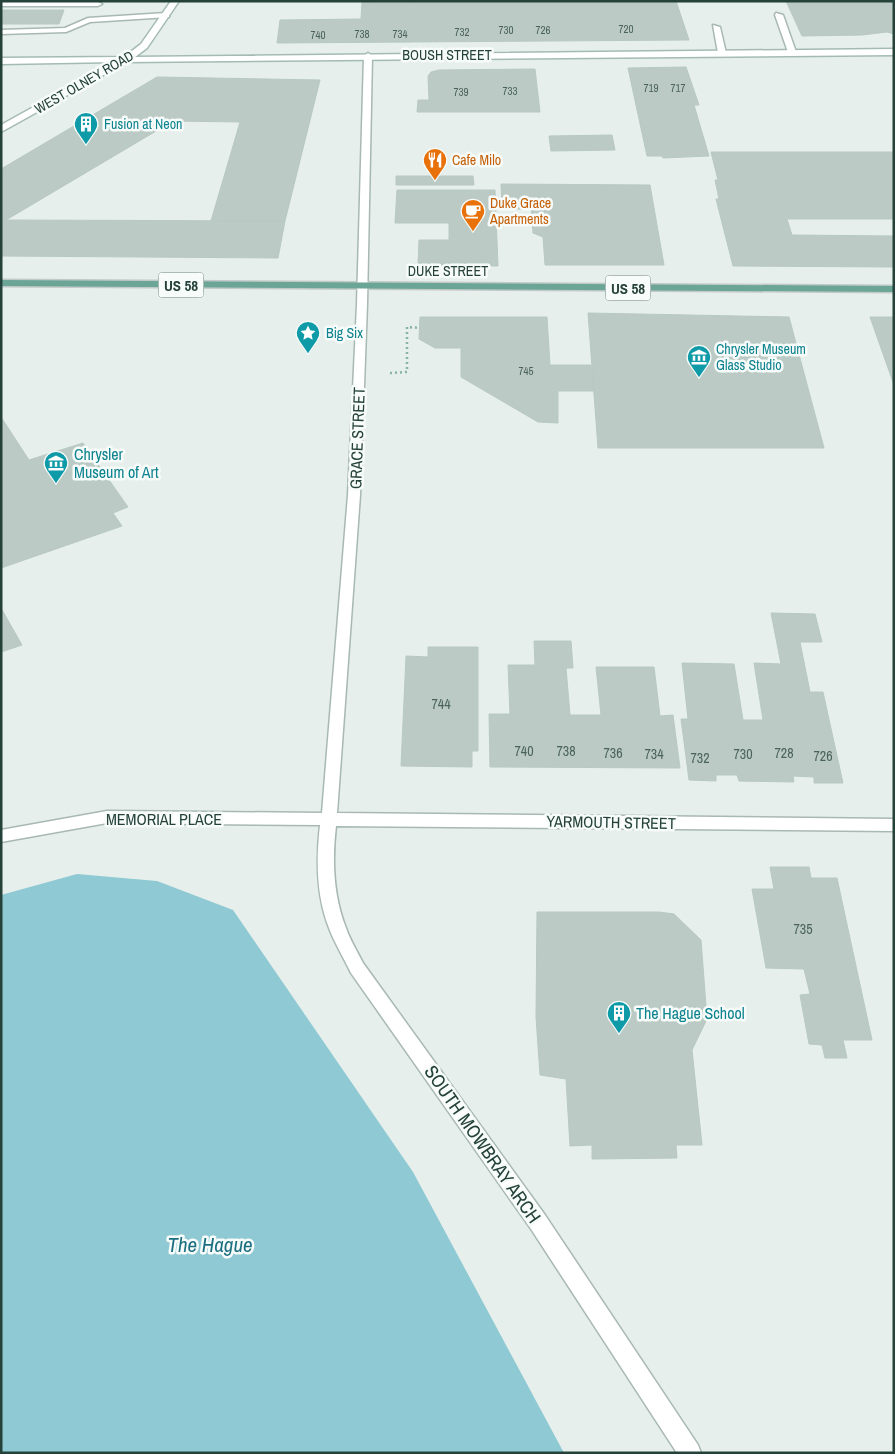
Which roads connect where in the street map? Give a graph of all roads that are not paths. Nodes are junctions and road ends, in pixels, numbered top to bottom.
1 (176, 1) edge
2 (44, 2) edge
3 (99, 2) edge
4 (1, 4) edge
5 (166, 15) junction
6 (779, 15) dead end
7 (88, 20) junction
8 (716, 27) dead end
9 (2, 28) edge
10 (792, 52) junction
11 (894, 52) edge
12 (722, 53) junction
13 (368, 56) junction
14 (127, 59) junction
15 (1, 61) edge
16 (1, 130) edge
17 (1, 284) edge
18 (362, 286) junction
19 (894, 290) edge
20 (329, 819) junction
21 (894, 825) edge
22 (1, 836) edge
23 (690, 1453) edge

1 - 5 street, WEST OLNEY ROAD
2 - 3 street
2 - 4 street
3 - 7 street
5 - 7 street
5 - 14 street, WEST OLNEY ROAD
6 - 10 street
7 - 9 street
8 - 12 street
10 - 11 street, BOUSH STREET
10 - 12 street, BOUSH STREET
12 - 13 street, BOUSH STREET
13 - 14 street, BOUSH STREET
13 - 18 street, GRACE STREET
14 - 15 street, BOUSH STREET
14 - 16 street, WEST OLNEY ROAD
17 - 18 main road, DUKE STREET / US 58
18 - 19 main road, DUKE STREET / US 58
18 - 20 street, GRACE STREET
20 - 21 street, YARMOUTH STREET
20 - 22 street, MEMORIAL PLACE
20 - 23 street, SOUTH MOWBRAY ARCH

